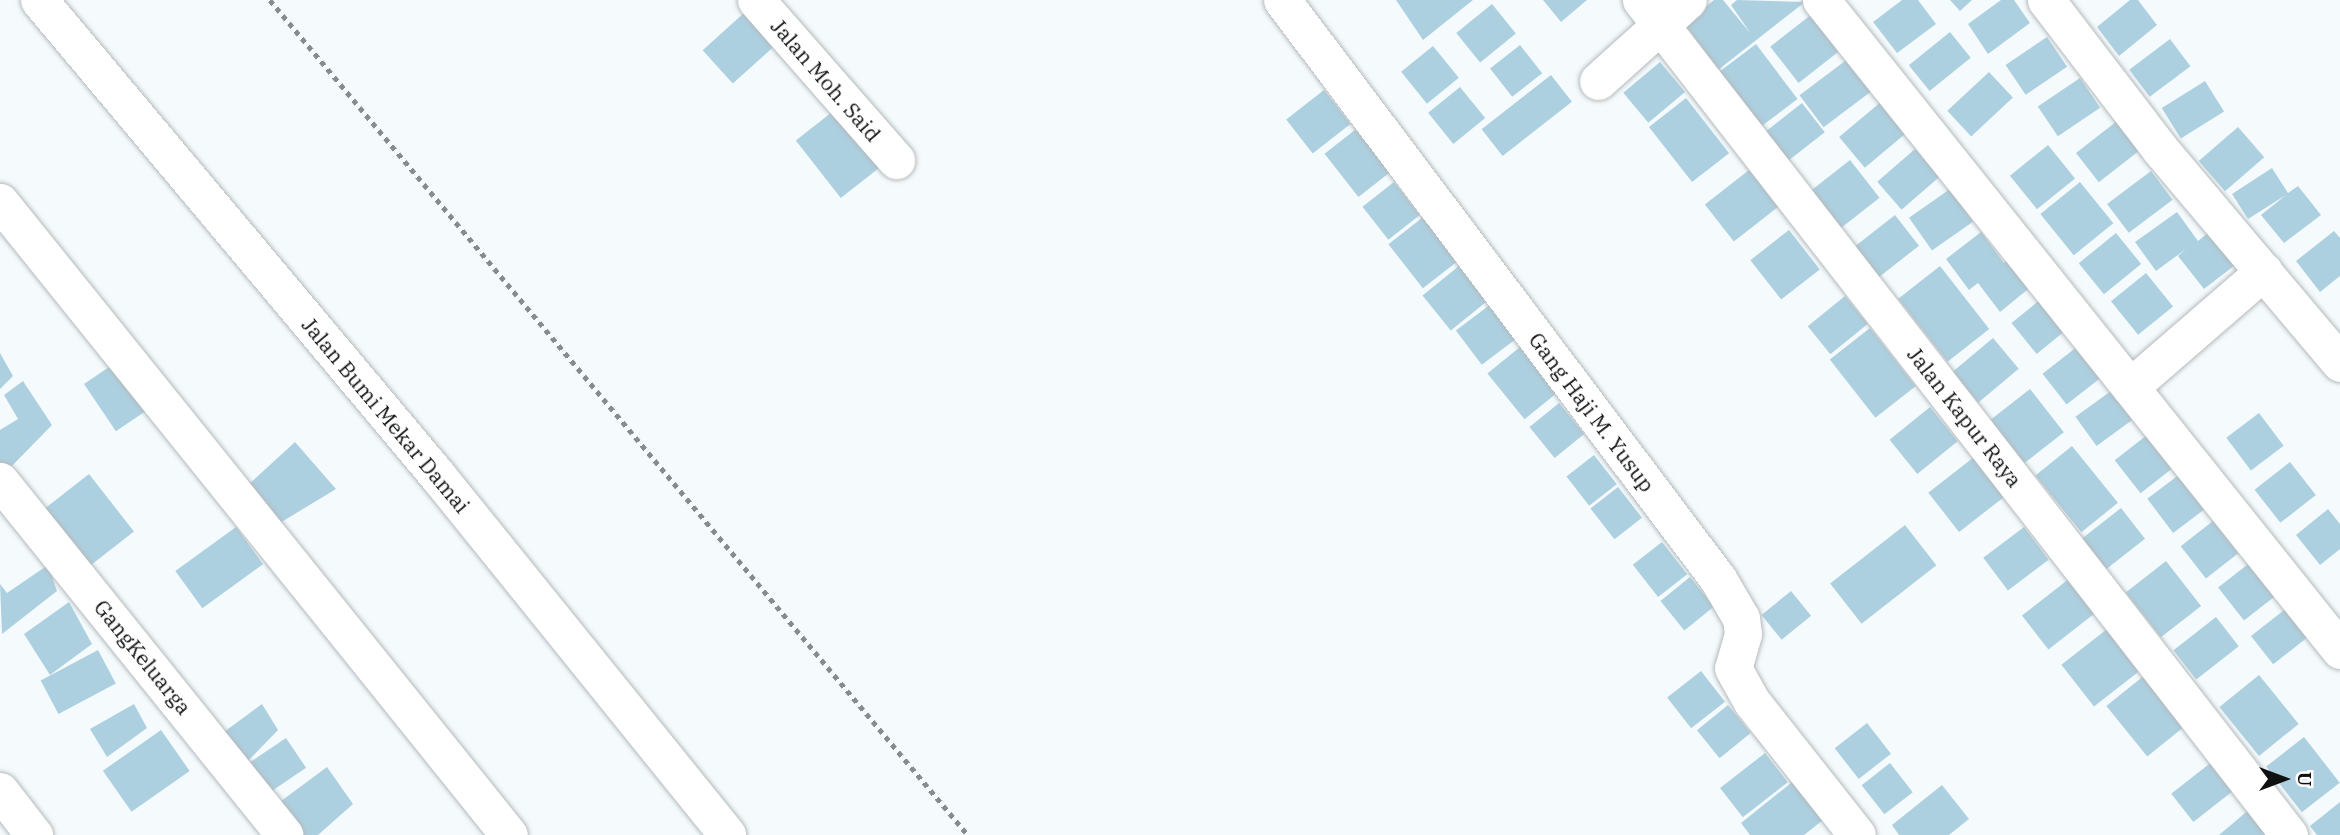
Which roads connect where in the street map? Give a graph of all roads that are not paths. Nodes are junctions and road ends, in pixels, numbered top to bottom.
1 (39, 0) edge
2 (756, 0) edge
3 (1282, 0) edge
4 (1688, 0) edge
5 (1821, 0) edge
6 (2046, 0) edge
7 (1651, 13) edge
8 (1598, 81) dead end
9 (896, 160) dead end
10 (0, 202) edge
11 (2264, 271) junction
12 (2340, 363) edge
13 (2130, 387) junction
14 (0, 481) edge
15 (2340, 650) edge
16 (0, 791) edge
17 (34, 835) edge
18 (285, 835) edge
19 (509, 835) edge
20 (727, 835) edge
21 (1857, 835) edge
22 (2289, 835) edge

1 - 20 street, Jalan Bumi Mekar Damai
2 - 9 street, Jalan Moh. Said
3 - 21 street, Gang Haji M. Yusup
4 - 7 street
5 - 13 street
6 - 11 street
7 - 8 street
7 - 22 street, Jalan Kapur Raya
10 - 19 street
11 - 12 street
11 - 13 street
13 - 15 street
14 - 18 street, GangKeluarga
16 - 17 street

